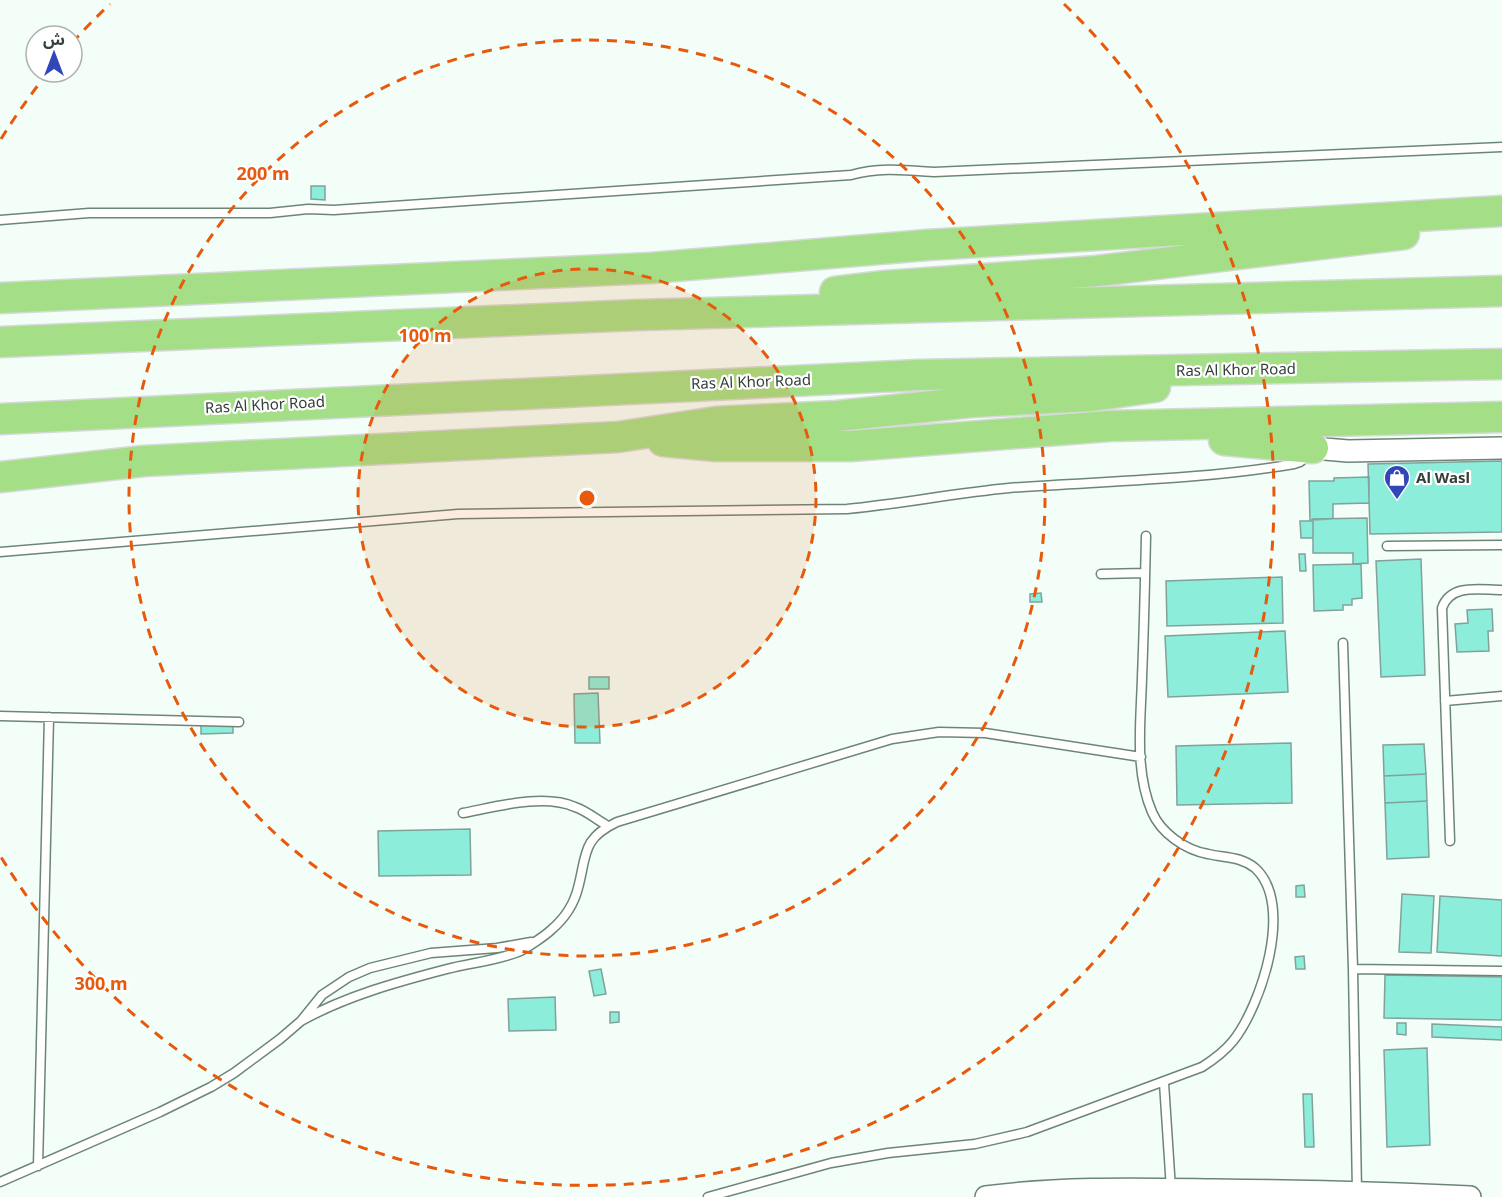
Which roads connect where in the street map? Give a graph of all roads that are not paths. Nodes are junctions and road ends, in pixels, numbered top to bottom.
1 (1502, 147) edge
2 (1494, 212) edge
3 (0, 220) edge
4 (1502, 291) edge
5 (0, 298) edge
6 (637, 315) junction
7 (0, 342) edge
8 (1502, 364) edge
9 (1283, 369) junction
10 (1502, 417) edge
11 (0, 419) edge
12 (1032, 432) junction
13 (618, 437) junction
14 (1313, 448) junction
15 (1502, 448) edge
16 (144, 462) junction
17 (0, 466) edge
18 (0, 477) edge
19 (1146, 536) dead end
20 (1502, 545) edge
21 (1388, 546) dead end
22 (0, 552) edge
23 (1145, 573) junction
24 (1101, 574) dead end
25 (1502, 590) edge
26 (1343, 643) dead end
27 (1502, 696) edge
28 (1445, 700) junction
29 (0, 716) edge
30 (49, 717) junction
31 (239, 722) dead end
32 (1141, 757) junction
33 (463, 813) dead end
34 (608, 826) junction
35 (1450, 841) dead end
36 (532, 942) junction
37 (1353, 969) junction
38 (1502, 971) edge
39 (301, 1021) junction
40 (1164, 1083) junction
41 (38, 1166) junction
42 (0, 1182) edge
43 (1171, 1189) junction
44 (1357, 1192) junction
45 (708, 1197) edge
46 (986, 1197) edge
47 (1470, 1197) edge

1 - 3 lane
2 - 5 highway
2 - 6 highway
4 - 6 highway
6 - 7 highway
8 - 9 highway, Ras Al Khor Road
9 - 11 highway, Ras Al Khor Road
9 - 13 highway
10 - 12 highway
12 - 13 highway
12 - 14 highway
13 - 16 highway
14 - 15 street
14 - 22 lane
16 - 17 highway
16 - 18 highway
19 - 23 lane
20 - 21 lane
23 - 24 lane
23 - 32 lane
25 - 28 lane
26 - 37 lane
27 - 28 lane
28 - 35 lane
29 - 30 lane
30 - 31 lane
30 - 41 lane
32 - 34 lane
32 - 40 lane
33 - 34 lane
34 - 36 lane
36 - 39 lane
36 - 39 lane
37 - 38 lane
37 - 44 lane
39 - 41 lane
40 - 43 lane
40 - 45 lane
41 - 42 lane
43 - 44 street
43 - 46 street
44 - 47 street

